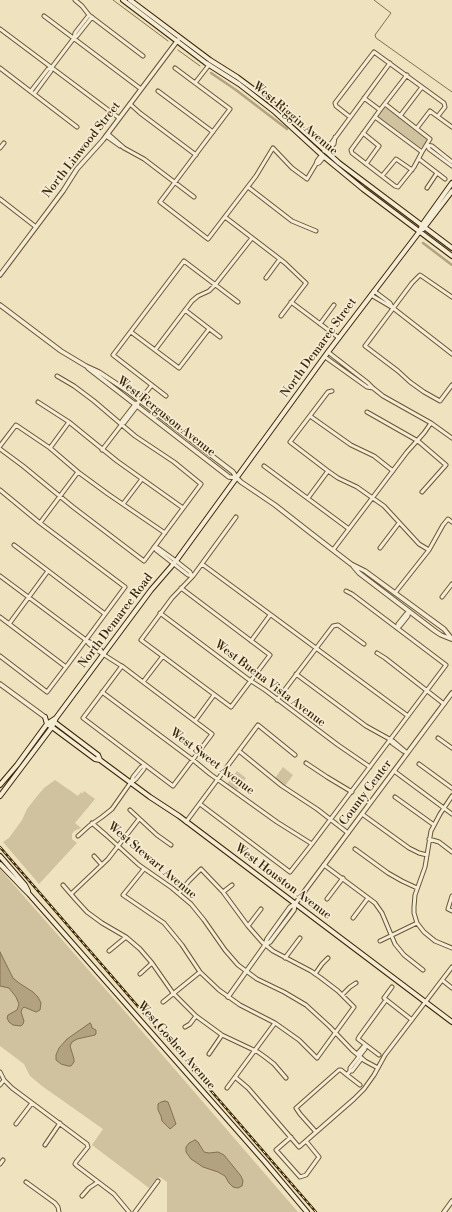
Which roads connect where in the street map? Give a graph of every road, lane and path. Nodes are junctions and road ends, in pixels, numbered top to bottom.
1 (75, 0) edge
2 (123, 0) edge
3 (130, 0) edge
4 (44, 16) dead end
5 (90, 16) junction
6 (0, 29) edge
7 (74, 38) junction
8 (179, 39) junction
9 (143, 56) dead end
10 (390, 63) junction
11 (209, 65) junction
12 (52, 67) junction
13 (0, 68) edge
14 (175, 68) dead end
15 (407, 75) junction
16 (195, 83) junction
17 (422, 87) junction
18 (141, 89) junction
19 (31, 91) junction
20 (158, 91) dead end
21 (34, 94) junction
22 (364, 98) junction
23 (130, 104) junction
24 (384, 104) junction
25 (380, 110) junction
26 (400, 116) junction
27 (438, 116) junction
28 (350, 117) junction
29 (375, 117) junction
30 (120, 118) junction
31 (78, 127) dead end
32 (452, 127) edge
33 (417, 128) junction
34 (213, 132) junction
35 (363, 132) junction
36 (107, 135) junction
37 (4, 143) dead end
38 (427, 145) junction
39 (0, 148) edge
40 (422, 152) junction
41 (324, 154) junction
42 (196, 155) junction
43 (440, 155) junction
44 (419, 158) junction
45 (452, 162) edge
46 (366, 164) junction
47 (452, 166) edge
48 (412, 170) junction
49 (437, 173) junction
50 (382, 176) junction
51 (445, 179) dead end
52 (175, 182) junction
53 (452, 183) edge
54 (248, 187) junction
55 (427, 188) dead end
56 (452, 191) edge
57 (194, 196) dead end
58 (0, 199) edge
59 (225, 217) junction
60 (423, 226) junction
61 (36, 227) junction
62 (316, 231) dead end
63 (420, 231) junction
64 (252, 238) junction
65 (452, 248) edge
66 (451, 254) edge
67 (280, 259) junction
68 (0, 275) edge
69 (266, 278) dead end
70 (216, 285) junction
71 (373, 293) junction
72 (452, 297) edge
73 (238, 302) dead end
74 (291, 302) junction
75 (334, 304) dead end
76 (0, 305) edge
77 (393, 308) junction
78 (184, 310) junction
79 (281, 316) dead end
80 (320, 324) junction
81 (209, 329) junction
82 (130, 332) junction
83 (220, 337) dead end
84 (339, 338) junction
85 (155, 350) junction
86 (328, 352) junction
87 (452, 354) edge
88 (325, 357) junction
89 (86, 366) junction
90 (57, 376) dead end
91 (152, 384) junction
92 (452, 385) edge
93 (373, 388) junction
94 (332, 391) dead end
95 (166, 396) dead end
96 (139, 401) junction
97 (38, 402) dead end
98 (136, 405) junction
99 (367, 412) dead end
100 (310, 416) junction
101 (69, 422) junction
102 (431, 423) junction
103 (122, 424) junction
104 (452, 438) edge
105 (418, 441) junction
106 (0, 446) edge
107 (50, 448) junction
108 (0, 449) edge
109 (102, 450) junction
110 (264, 466) dead end
111 (328, 471) junction
112 (393, 471) junction
113 (78, 472) junction
114 (237, 478) junction
115 (142, 479) junction
116 (0, 490) edge
117 (422, 492) dead end
118 (60, 496) junction
119 (308, 498) junction
120 (373, 498) junction
121 (123, 504) junction
122 (183, 508) junction
123 (236, 517) dead end
124 (452, 522) edge
125 (40, 523) junction
126 (400, 523) junction
127 (349, 529) junction
128 (165, 533) junction
129 (14, 545) dead end
130 (154, 547) junction
131 (380, 548) dead end
132 (333, 550) junction
133 (429, 550) junction
134 (175, 562) junction
135 (202, 564) junction
136 (352, 564) junction
137 (48, 571) junction
138 (0, 576) edge
139 (192, 576) junction
140 (452, 584) edge
141 (181, 588) junction
142 (346, 591) dead end
143 (396, 593) junction
144 (28, 597) junction
145 (442, 597) dead end
146 (409, 611) junction
147 (160, 613) junction
148 (105, 614) junction
149 (270, 614) junction
150 (0, 617) edge
151 (9, 624) junction
152 (397, 628) junction
153 (452, 639) edge
154 (86, 640) junction
155 (251, 641) junction
156 (364, 644) dead end
157 (316, 648) junction
158 (377, 653) dead end
159 (103, 654) junction
160 (0, 656) edge
161 (163, 656) junction
162 (122, 666) junction
163 (66, 667) junction
164 (296, 674) junction
165 (251, 681) junction
166 (143, 682) junction
167 (0, 684) edge
168 (427, 690) junction
169 (102, 692) junction
170 (452, 693) edge
171 (214, 695) junction
172 (277, 700) junction
173 (444, 704) junction
174 (408, 716) junction
175 (45, 717) junction
176 (54, 720) junction
177 (195, 721) junction
178 (47, 724) junction
179 (52, 727) junction
180 (438, 738) dead end
181 (390, 740) junction
182 (452, 748) edge
183 (239, 751) junction
184 (407, 753) junction
185 (294, 754) dead end
186 (24, 756) junction
187 (100, 760) junction
188 (193, 760) junction
189 (306, 763) dead end
190 (145, 764) junction
191 (419, 764) dead end
192 (370, 766) junction
193 (394, 771) junction
194 (218, 780) junction
195 (10, 782) junction
196 (131, 782) junction
197 (0, 785) edge
198 (452, 788) edge
199 (352, 792) junction
200 (0, 796) edge
201 (452, 796) edge
202 (396, 797) dead end
203 (200, 804) junction
204 (444, 808) junction
205 (130, 810) dead end
206 (362, 814) junction
207 (452, 814) edge
208 (139, 819) junction
209 (330, 820) junction
210 (186, 822) junction
211 (92, 823) junction
212 (434, 825) junction
213 (348, 833) junction
214 (78, 836) dead end
215 (429, 839) junction
216 (312, 844) junction
217 (171, 845) dead end
218 (118, 846) junction
219 (356, 849) dead end
220 (452, 852) edge
221 (427, 854) junction
222 (0, 856) edge
223 (94, 856) dead end
224 (0, 864) edge
225 (102, 865) junction
226 (324, 865) junction
227 (144, 869) junction
228 (343, 878) junction
229 (63, 885) dead end
230 (232, 885) dead end
231 (418, 888) junction
232 (223, 892) junction
233 (179, 893) junction
234 (29, 894) junction
235 (71, 894) junction
236 (452, 896) edge
237 (368, 898) junction
238 (327, 899) dead end
239 (296, 904) junction
240 (261, 909) dead end
241 (452, 911) edge
242 (353, 918) dead end
243 (417, 923) junction
244 (248, 926) junction
245 (391, 936) junction
246 (126, 937) junction
247 (300, 938) dead end
248 (380, 941) dead end
249 (266, 945) junction
250 (452, 948) edge
251 (109, 951) dead end
252 (285, 958) junction
253 (328, 958) dead end
254 (152, 963) junction
255 (452, 967) edge
256 (423, 970) dead end
257 (246, 971) junction
258 (200, 972) junction
259 (140, 974) dead end
260 (315, 974) junction
261 (442, 980) junction
262 (356, 983) dead end
263 (392, 987) dead end
264 (452, 988) edge
265 (173, 993) junction
266 (342, 995) junction
267 (228, 997) junction
268 (386, 1000) junction
269 (163, 1002) dead end
270 (426, 1002) junction
271 (196, 1016) junction
272 (412, 1020) junction
273 (452, 1022) edge
274 (275, 1023) junction
275 (185, 1027) dead end
276 (336, 1033) junction
277 (222, 1035) junction
278 (365, 1045) junction
279 (254, 1051) junction
280 (209, 1054) dead end
281 (378, 1055) dead end
282 (359, 1056) junction
283 (378, 1068) junction
284 (0, 1072) edge
285 (347, 1075) junction
286 (235, 1077) junction
287 (286, 1078) dead end
288 (4, 1080) junction
289 (360, 1084) dead end
290 (0, 1085) edge
291 (227, 1088) dead end
292 (32, 1103) junction
293 (60, 1123) junction
294 (16, 1124) dead end
295 (316, 1132) junction
296 (291, 1137) junction
297 (306, 1141) junction
298 (45, 1145) dead end
299 (3, 1160) dead end
300 (0, 1164) edge
301 (158, 1181) dead end
302 (26, 1182) dead end
303 (98, 1182) junction
304 (82, 1196) dead end
305 (452, 1201) edge
306 (59, 1212) edge
307 (129, 1212) edge
308 (135, 1212) edge
309 (307, 1212) edge
310 (444, 1212) edge

1 - 5 street
2 - 8 main road, West Riggin Avenue
3 - 8 main road, West Riggin Avenue
4 - 7 street
5 - 7 street
5 - 9 street
6 - 12 street
7 - 12 street
7 - 18 street
8 - 11 main road, West Riggin Avenue
8 - 18 street, North Linwood Street
8 - 41 main road, West Riggin Avenue
10 - 15 street
10 - 22 street
10 - 28 street
11 - 16 street
11 - 41 main road, West Riggin Avenue
12 - 19 street
12 - 21 street
12 - 30 street
13 - 19 street
14 - 16 street
15 - 17 street
15 - 24 street
16 - 34 street
17 - 26 street
17 - 27 street
18 - 23 street, North Linwood Street
19 - 21 street
20 - 34 street
21 - 31 street
22 - 25 street
22 - 28 street
23 - 30 street, North Linwood Street
23 - 42 street
24 - 25 street
24 - 26 street
25 - 29 street
26 - 33 street
27 - 32 street
27 - 33 street
28 - 41 street
29 - 35 street
29 - 40 street
30 - 36 street, North Linwood Street
33 - 38 street
34 - 42 street
35 - 46 street
35 - 46 street
36 - 52 street
36 - 61 street, North Linwood Street
37 - 39 street
38 - 40 street
38 - 43 street
40 - 44 street
41 - 54 street
41 - 60 main road
41 - 63 main road, West Riggin Avenue
42 - 52 street
43 - 45 street
43 - 47 street
44 - 48 street
44 - 49 street
46 - 50 street
48 - 50 street
48 - 50 street
49 - 51 street
49 - 55 street
52 - 57 street
52 - 59 street
53 - 60 main road, North Demaree Street
54 - 59 street
54 - 62 street
56 - 60 main road, North Demaree Street
58 - 61 street
59 - 64 street
60 - 63 main road, North Demaree Street
60 - 65 main road
61 - 68 street, North Linwood Street
63 - 66 main road, West Riggin Avenue
63 - 71 main road, North Demaree Street
64 - 67 street
64 - 70 street
67 - 69 street
67 - 74 street
70 - 73 street
70 - 78 street
70 - 82 street
71 - 77 street
71 - 84 main road, North Demaree Street
72 - 77 street
74 - 79 street
74 - 80 street
75 - 80 street
76 - 89 street, West Ferguson Avenue
77 - 87 street
77 - 92 street
78 - 81 street
78 - 85 street
80 - 84 street
81 - 83 street
81 - 85 street
82 - 85 street
82 - 91 street
84 - 86 main road, North Demaree Street
86 - 88 main road, North Demaree Street
86 - 93 street
88 - 93 street
88 - 114 main road, North Demaree Street
89 - 96 street, West Ferguson Avenue
89 - 98 street, West Ferguson Avenue
90 - 103 street
91 - 95 street
91 - 96 street
93 - 102 street
94 - 100 street
96 - 98 street
96 - 114 street, West Ferguson Avenue
97 - 101 street
98 - 103 street
98 - 114 street, West Ferguson Avenue
99 - 105 street
100 - 111 street
100 - 112 street
101 - 107 street
101 - 109 street
102 - 104 street
102 - 105 street
103 - 109 street
103 - 122 street
105 - 112 street
105 - 117 street
106 - 107 street
107 - 113 street
108 - 118 street
109 - 115 street
110 - 119 street
111 - 119 street
111 - 120 street
112 - 120 street
113 - 118 street
113 - 121 street
114 - 132 street, West Ferguson Avenue
114 - 134 main road, North Demaree Road
115 - 121 street
115 - 122 street
116 - 125 street
118 - 125 street
118 - 130 street
119 - 127 street
120 - 126 street
120 - 127 street
121 - 128 street
122 - 128 street
123 - 135 street
124 - 133 street
125 - 148 street
126 - 131 street
126 - 133 street
127 - 132 street
128 - 130 street
129 - 137 street
130 - 134 street
132 - 136 street, West Ferguson Avenue
133 - 143 street
134 - 139 street
134 - 159 main road, North Demaree Road
135 - 139 street
135 - 149 street
136 - 143 street, West Ferguson Avenue
136 - 146 street, West Ferguson Avenue
137 - 144 street
137 - 148 street
138 - 144 street
139 - 141 street
140 - 145 street
141 - 147 street
141 - 155 street
142 - 152 street
143 - 153 street, West Ferguson Avenue
144 - 151 street
144 - 154 street
146 - 152 street
146 - 153 street, West Ferguson Avenue
147 - 161 street
147 - 165 street, West Buena Vista Avenue
148 - 154 street
149 - 155 street
149 - 157 street
150 - 151 street
151 - 163 street
152 - 168 street
154 - 159 street
154 - 163 street
155 - 165 street
156 - 157 street
157 - 164 street
157 - 174 street
158 - 168 street
159 - 162 street
159 - 176 main road, North Demaree Road
160 - 163 street
161 - 166 street
161 - 171 street
162 - 166 street
162 - 169 street
164 - 172 street
164 - 181 street
165 - 171 street
165 - 172 street, West Buena Vista Avenue
166 - 177 street
167 - 175 street, West Houston Avenue
168 - 173 street
168 - 174 street
169 - 188 street, West Sweet Avenue
169 - 190 street
170 - 173 street, County Center
171 - 177 street
172 - 192 street, West Buena Vista Avenue
173 - 184 street, County Center
174 - 181 street
175 - 176 main road, West Houston Avenue
175 - 178 main road
176 - 178 main road, North Demaree Road
176 - 179 main road
176 - 187 main road, West Houston Avenue
177 - 188 street
178 - 179 main road, West Houston Avenue
178 - 186 main road, North Demaree Road
179 - 187 main road, West Houston Avenue
179 - 195 main road
180 - 182 street
181 - 184 street
181 - 192 street
183 - 185 street
183 - 194 street
183 - 209 street
184 - 193 street, County Center
186 - 195 main road
186 - 197 main road, North Demaree Road
187 - 196 main road, West Houston Avenue
188 - 190 street
188 - 194 street, West Sweet Avenue
189 - 199 street
190 - 196 street
191 - 198 street
192 - 199 street
193 - 204 street
193 - 206 street, County Center
194 - 203 street
194 - 216 street, West Sweet Avenue
195 - 200 main road
196 - 210 main road, West Houston Avenue
196 - 211 street
199 - 209 street
201 - 204 street
202 - 212 street
203 - 210 street
203 - 216 street
204 - 207 street
204 - 212 street
205 - 208 street
206 - 213 street, County Center
206 - 221 street
208 - 217 street
208 - 218 street
209 - 213 street
209 - 216 street
210 - 239 main road, West Houston Avenue
211 - 214 street
211 - 218 street, West Stewart Avenue
212 - 215 street
213 - 226 street, County Center
215 - 220 street
215 - 221 street
218 - 225 street
218 - 227 street, West Stewart Avenue
219 - 231 street
221 - 231 street
222 - 234 main road, West Goshen Avenue
223 - 225 street
224 - 234 main road, West Goshen Avenue
225 - 235 street
226 - 228 street
226 - 239 street, County Center
227 - 233 street, West Stewart Avenue
227 - 258 street
228 - 237 street
228 - 238 street
229 - 235 street
230 - 232 street
231 - 243 street
232 - 233 street
232 - 244 street
233 - 257 street, West Stewart Avenue
234 - 309 main road, West Goshen Avenue
235 - 246 street
236 - 241 street
237 - 242 street
237 - 245 street
239 - 249 street, County Center
239 - 270 main road, West Houston Avenue
240 - 244 street
243 - 245 street
243 - 250 street
244 - 249 street
245 - 248 street
245 - 256 street
246 - 251 street
246 - 254 street
247 - 252 street
249 - 252 street
249 - 257 street, County Center
252 - 260 street
253 - 260 street
254 - 259 street
254 - 265 street
255 - 261 street
257 - 267 street, County Center
257 - 276 street, West Stewart Avenue
258 - 265 street
258 - 267 street
260 - 266 street
261 - 264 street
261 - 270 street
262 - 266 street
263 - 268 street
265 - 269 street
265 - 271 street
266 - 276 street
267 - 274 street
268 - 272 street
268 - 278 street
270 - 272 street
270 - 273 main road, West Houston Avenue
271 - 275 street
271 - 277 street
272 - 283 street
274 - 276 street
274 - 279 street
276 - 282 street, West Stewart Avenue
277 - 279 street
277 - 280 street
278 - 281 street
278 - 282 street
279 - 286 street
279 - 287 street
282 - 283 street, West Stewart Avenue
282 - 285 street
283 - 295 street
284 - 288 street
285 - 289 street
285 - 295 street
286 - 291 street
286 - 296 street
288 - 290 street
288 - 292 street
292 - 293 street
292 - 294 street
293 - 298 street
293 - 303 street
295 - 297 street
296 - 297 street
296 - 297 street
299 - 300 street
301 - 308 street
302 - 306 street
303 - 304 street
303 - 307 street
305 - 310 street

